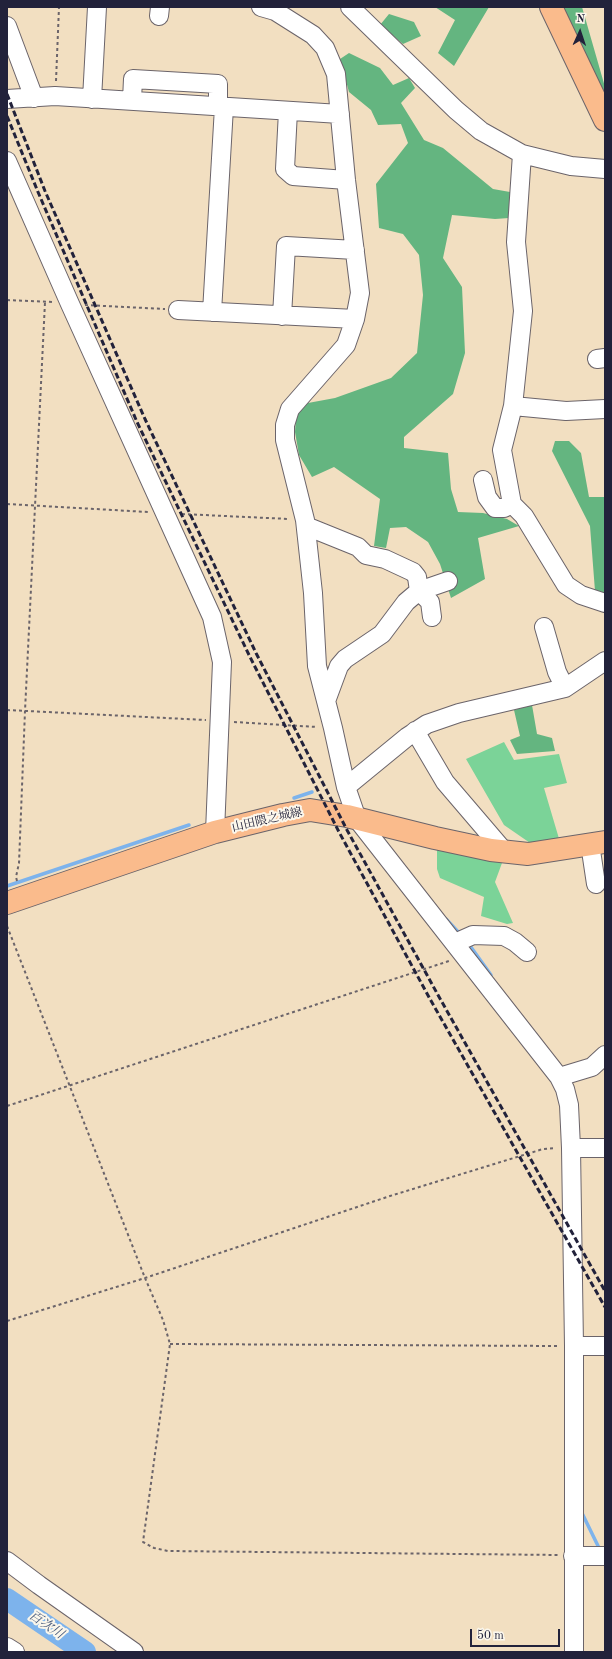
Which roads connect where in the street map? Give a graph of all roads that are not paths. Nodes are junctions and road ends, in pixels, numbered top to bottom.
1 (97, 7) edge
2 (261, 7) edge
3 (350, 7) edge
4 (551, 7) edge
5 (7, 26) edge
6 (34, 98) junction
7 (7, 99) edge
8 (92, 99) junction
9 (221, 106) junction
10 (288, 111) junction
11 (340, 114) junction
12 (605, 120) edge
13 (522, 154) junction
14 (7, 161) edge
15 (605, 169) edge
16 (346, 180) junction
17 (355, 250) junction
18 (178, 310) road end
19 (212, 312) junction
20 (282, 316) junction
21 (356, 319) junction
22 (513, 406) junction
23 (605, 409) edge
24 (483, 480) dead end
25 (512, 504) junction
26 (306, 526) junction
27 (448, 582) dead end
28 (419, 591) junction
29 (605, 603) edge
30 (432, 617) dead end
31 (544, 627) dead end
32 (605, 661) edge
33 (565, 688) junction
34 (326, 700) junction
35 (415, 731) junction
36 (346, 787) junction
37 (357, 818) junction
38 (215, 832) junction
39 (597, 843) edge
40 (504, 851) junction
41 (596, 884) dead end
42 (7, 903) edge
43 (462, 944) junction
44 (527, 952) dead end
45 (605, 1055) edge
46 (560, 1077) junction
47 (576, 1148) junction
48 (605, 1148) edge
49 (577, 1346) junction
50 (605, 1346) edge
51 (573, 1556) junction
52 (602, 1556) edge
53 (7, 1561) edge
54 (7, 1647) edge
55 (15, 1652) edge
56 (134, 1652) edge
57 (574, 1652) edge

1 - 8 street
2 - 11 street
3 - 13 street
4 - 12 main road
5 - 6 street
6 - 7 street
6 - 8 street
8 - 9 street
9 - 10 street
9 - 19 street
10 - 11 street
10 - 16 street
11 - 16 street
13 - 15 street
13 - 22 street
14 - 38 street
16 - 17 street
17 - 20 street
17 - 21 street
18 - 19 street
19 - 20 street
20 - 21 street
21 - 26 street
22 - 23 street
22 - 25 street
24 - 25 street
25 - 29 street
26 - 28 street
26 - 34 street
27 - 28 street
28 - 30 street
28 - 34 street
31 - 33 street
32 - 33 street
33 - 35 street
34 - 36 street
35 - 36 street
35 - 40 street
36 - 37 street
37 - 38 main road, 山田隈之城線
37 - 40 main road, 山田隈之城線
37 - 43 street
38 - 42 main road, 山田隈之城線
39 - 40 main road, 山田隈之城線
39 - 41 street
43 - 44 street
43 - 46 street
45 - 46 street
46 - 47 street
47 - 48 street
47 - 49 street
49 - 50 street
49 - 51 street
51 - 52 street
51 - 57 street
53 - 56 street
54 - 55 street

